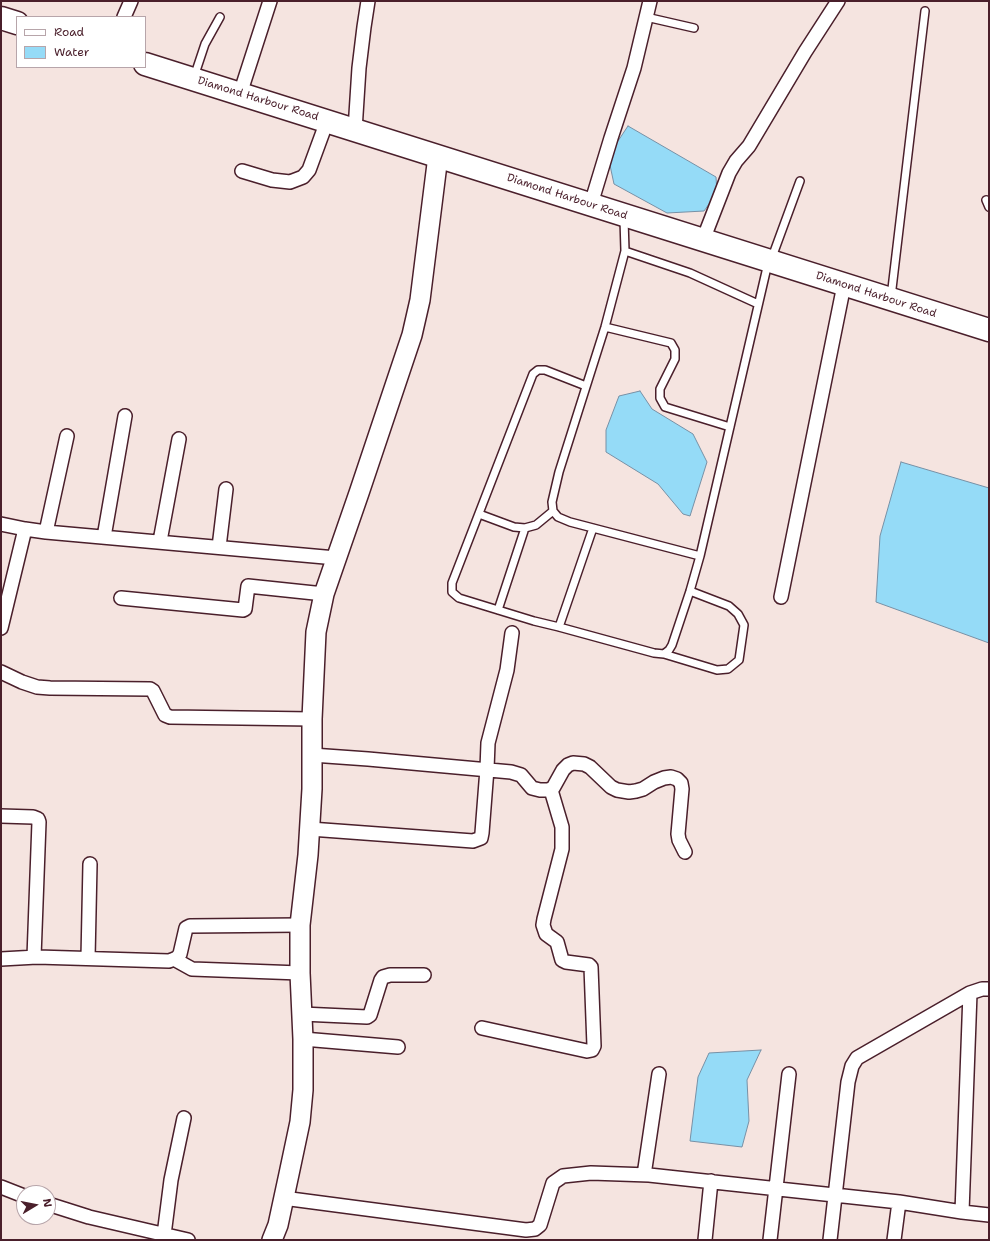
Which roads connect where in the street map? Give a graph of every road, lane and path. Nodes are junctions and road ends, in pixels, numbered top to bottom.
1 (131, 1) edge
2 (270, 1) edge
3 (368, 1) edge
4 (650, 1) edge
5 (838, 1) edge
6 (925, 12) dead end
7 (124, 16) edge
8 (220, 17) dead end
9 (646, 17) junction
10 (1, 18) edge
11 (16, 23) edge
12 (694, 28) dead end
13 (146, 64) edge
14 (193, 79) junction
15 (240, 94) junction
16 (326, 121) junction
17 (355, 130) junction
18 (438, 156) junction
19 (242, 171) dead end
20 (800, 181) dead end
21 (591, 204) junction
22 (624, 215) junction
23 (703, 240) junction
24 (625, 251) junction
25 (770, 261) junction
26 (844, 285) junction
27 (891, 300) junction
28 (758, 304) junction
29 (605, 327) junction
30 (989, 330) edge
31 (586, 386) junction
32 (125, 416) dead end
33 (730, 426) junction
34 (67, 436) dead end
35 (179, 439) dead end
36 (226, 489) dead end
37 (553, 511) junction
38 (479, 514) junction
39 (1, 524) edge
40 (525, 528) junction
41 (593, 528) junction
42 (26, 529) junction
43 (46, 532) junction
44 (104, 536) junction
45 (160, 541) junction
46 (218, 547) junction
47 (700, 556) junction
48 (336, 558) junction
49 (690, 592) junction
50 (324, 594) junction
51 (781, 596) dead end
52 (121, 598) dead end
53 (498, 610) junction
54 (559, 627) junction
55 (1, 628) edge
56 (512, 634) dead end
57 (664, 654) junction
58 (1, 672) edge
59 (312, 719) junction
60 (312, 756) junction
61 (487, 769) junction
62 (551, 790) junction
63 (1, 816) edge
64 (310, 829) junction
65 (685, 852) dead end
66 (90, 864) dead end
67 (300, 925) junction
68 (34, 957) junction
69 (88, 958) junction
70 (1, 959) edge
71 (174, 960) junction
72 (300, 973) junction
73 (424, 975) dead end
74 (989, 988) edge
75 (970, 993) junction
76 (302, 1014) junction
77 (482, 1028) dead end
78 (303, 1039) junction
79 (398, 1047) dead end
80 (659, 1074) dead end
81 (789, 1074) dead end
82 (184, 1118) dead end
83 (644, 1175) junction
84 (711, 1181) junction
85 (1, 1187) edge
86 (775, 1188) junction
87 (16, 1193) edge
88 (834, 1194) junction
89 (283, 1198) junction
90 (898, 1202) junction
91 (56, 1206) edge
92 (962, 1212) junction
93 (989, 1215) edge
94 (164, 1235) junction
95 (188, 1240) edge
96 (272, 1240) edge
97 (705, 1240) edge
98 (770, 1240) edge
99 (830, 1240) edge
100 (894, 1240) edge

1 - 7 street
2 - 15 street
3 - 17 street
4 - 9 street
5 - 23 street
6 - 27 lane
8 - 14 lane
9 - 12 lane
9 - 21 street
10 - 11 highway
13 - 14 highway, Diamond Harbour Road
14 - 15 highway, Diamond Harbour Road
15 - 16 highway, Diamond Harbour Road
16 - 17 highway, Diamond Harbour Road
16 - 19 street
17 - 18 highway, Diamond Harbour Road
18 - 21 highway, Diamond Harbour Road
18 - 48 main road
20 - 25 lane
21 - 22 highway, Diamond Harbour Road
22 - 23 highway, Diamond Harbour Road
22 - 24 lane
23 - 25 highway, Diamond Harbour Road
24 - 28 lane
24 - 29 lane
25 - 26 highway, Diamond Harbour Road
25 - 28 lane
26 - 27 highway, Diamond Harbour Road
26 - 51 street
27 - 30 highway, Diamond Harbour Road
28 - 33 lane
29 - 31 lane
29 - 33 lane
31 - 37 lane
31 - 38 lane
32 - 44 street
33 - 47 lane
34 - 43 street
35 - 45 street
36 - 46 street
37 - 40 lane
37 - 41 lane
38 - 40 lane
38 - 53 lane
39 - 42 street
40 - 53 lane
41 - 47 lane
41 - 54 lane
42 - 43 street
42 - 55 street
43 - 44 street
44 - 45 street
45 - 46 street
46 - 48 street
47 - 49 lane
48 - 50 main road
49 - 57 lane
49 - 57 lane
50 - 52 street
50 - 59 main road
53 - 54 lane
54 - 57 lane
56 - 61 street
58 - 59 street
59 - 60 main road
60 - 61 street
60 - 64 main road
61 - 62 street
61 - 64 street
62 - 65 street
62 - 77 street
63 - 68 street
64 - 67 main road
66 - 69 street
67 - 71 street
67 - 72 main road
68 - 69 street
68 - 70 street
69 - 71 street
71 - 72 street
72 - 76 main road
73 - 76 street
74 - 75 street
75 - 88 street
75 - 92 street
76 - 78 main road
78 - 79 street
78 - 89 main road
80 - 83 street
81 - 86 street
82 - 94 street
83 - 84 street
83 - 89 street
84 - 86 street
84 - 97 street
85 - 87 street
86 - 88 street
86 - 98 street
88 - 90 street
88 - 99 street
89 - 96 main road
90 - 92 street
90 - 100 street
91 - 94 street
92 - 93 street
94 - 95 street

